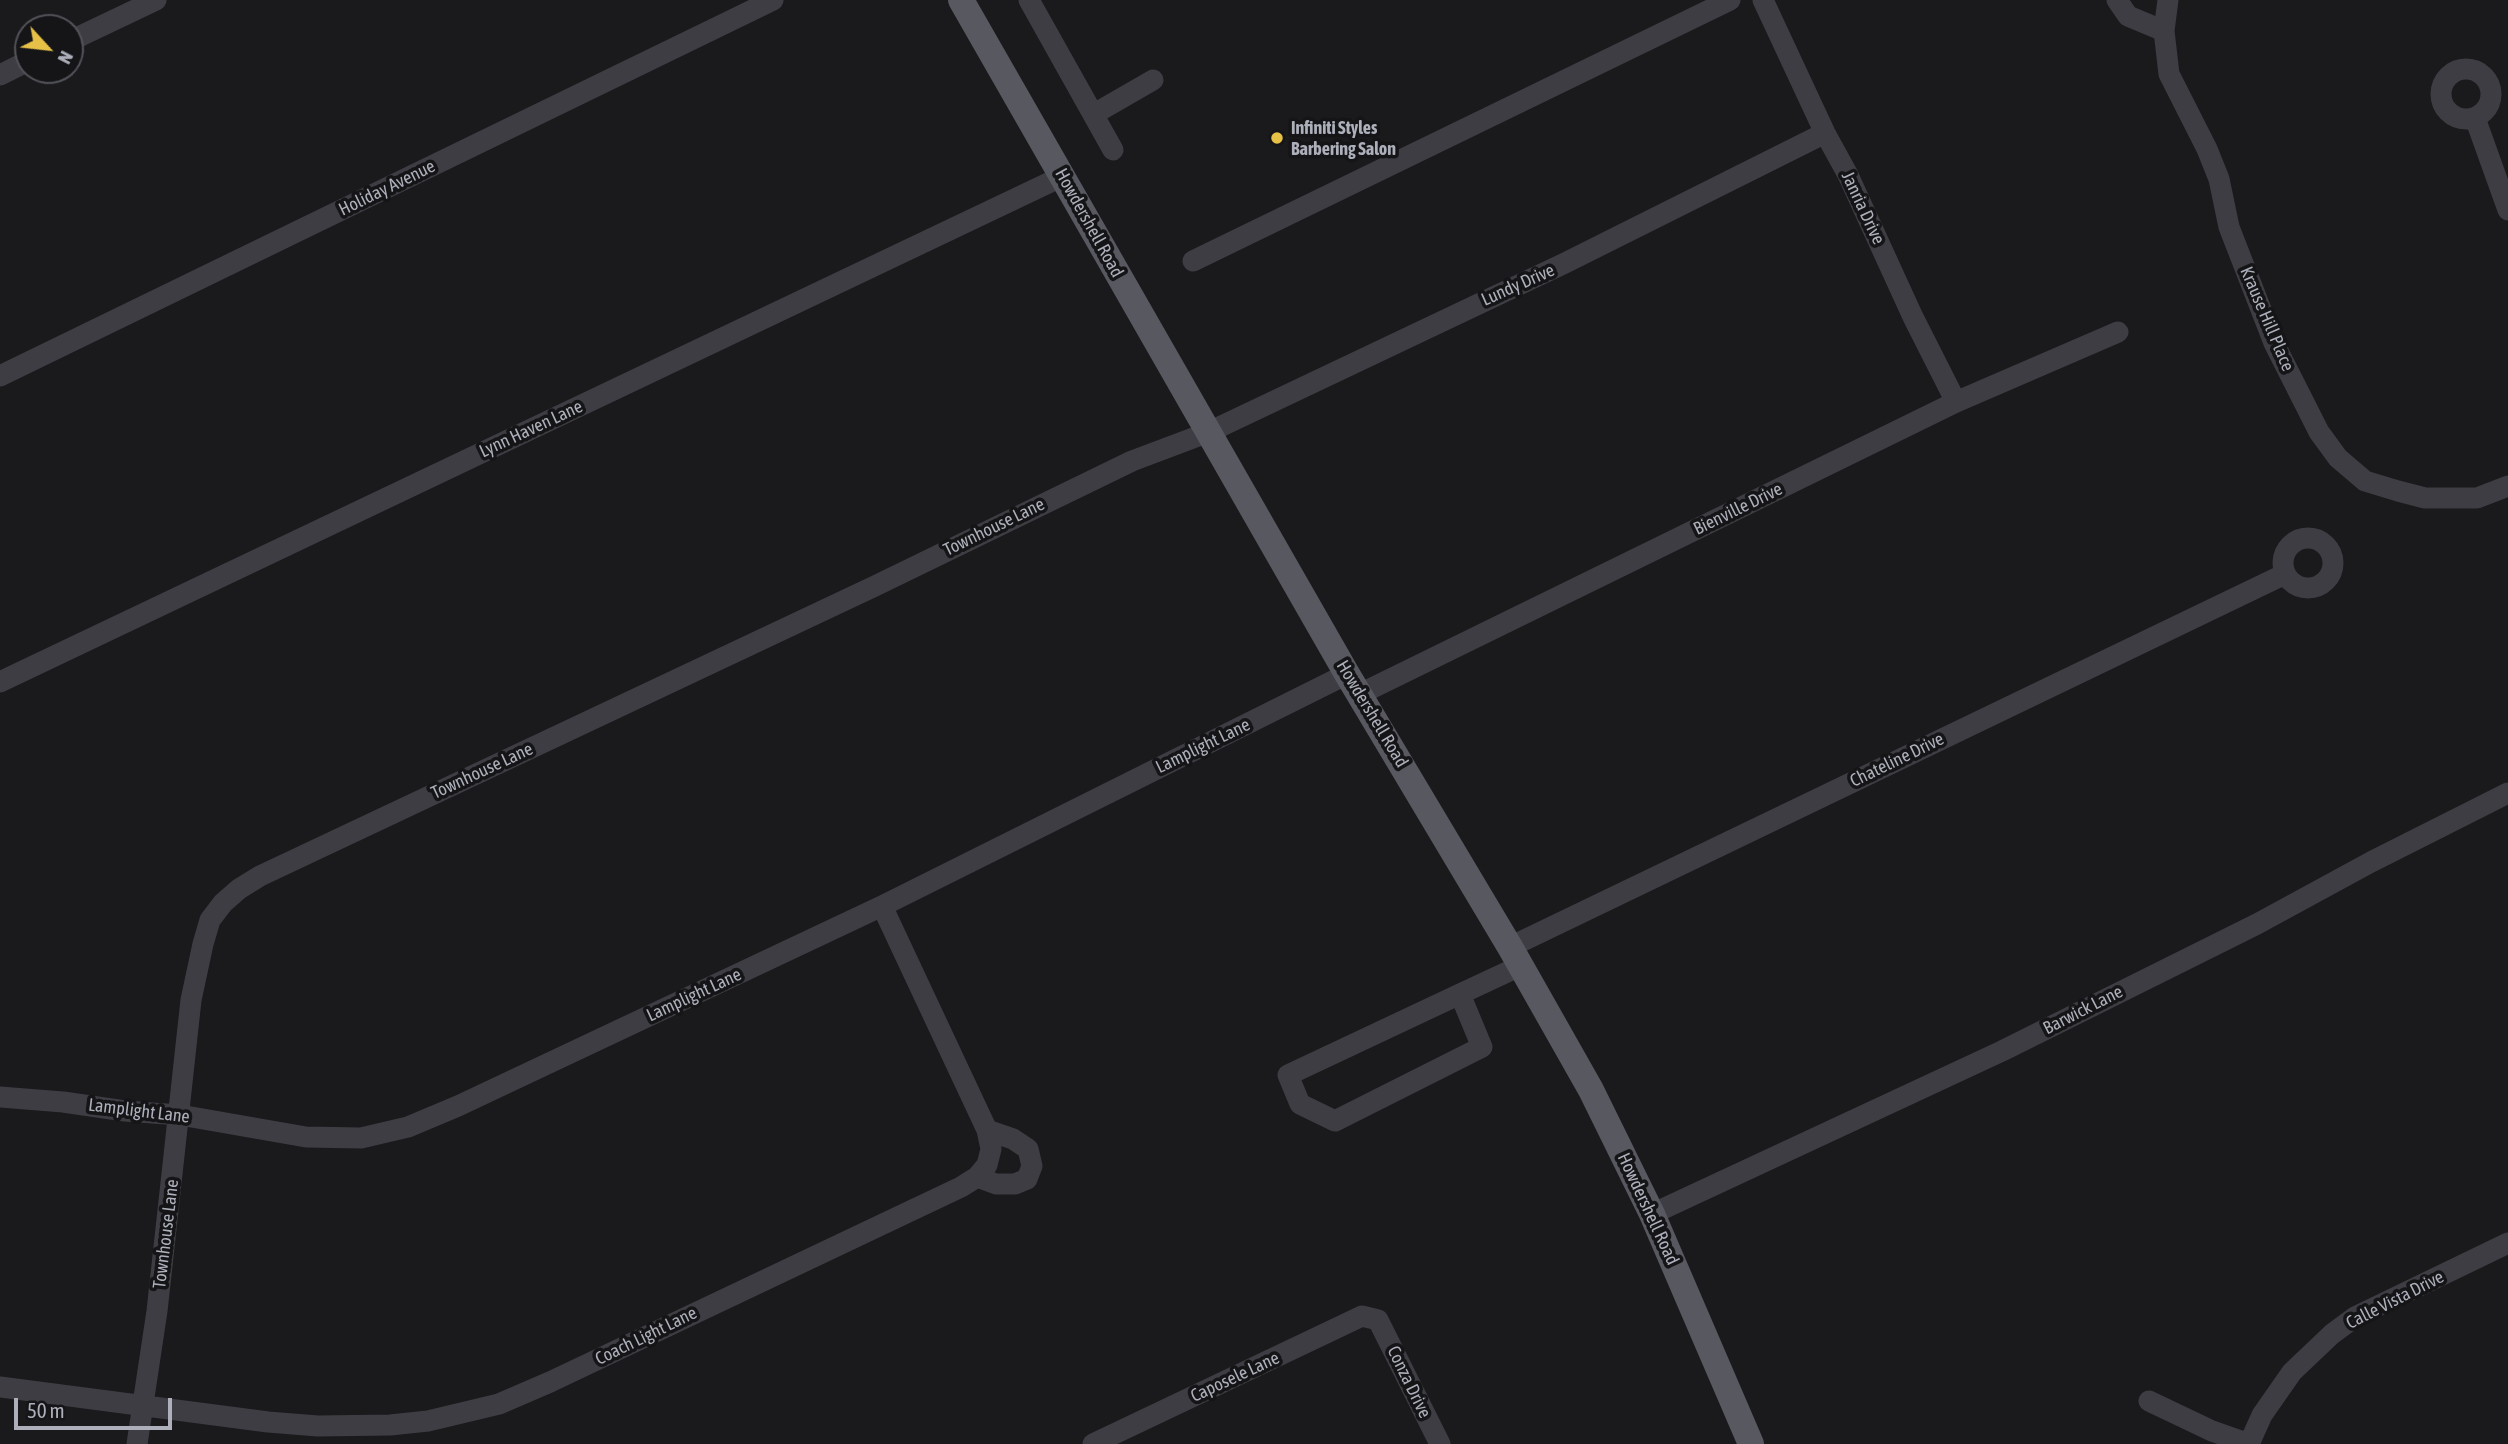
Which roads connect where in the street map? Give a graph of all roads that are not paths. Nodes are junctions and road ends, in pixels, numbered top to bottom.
1 (156, 0) edge
2 (773, 0) edge
3 (961, 0) edge
4 (1029, 0) edge
5 (1730, 0) edge
6 (2117, 0) edge
7 (2168, 0) edge
8 (1766, 7) edge
9 (2164, 31) junction
10 (84, 34) edge
11 (1153, 80) dead end
12 (1094, 114) junction
13 (2475, 118) dead end
14 (1825, 133) junction
15 (1113, 150) dead end
16 (1063, 176) junction
17 (2508, 210) edge
18 (1194, 261) dead end
19 (2119, 332) dead end
20 (0, 376) edge
21 (1956, 402) junction
22 (1209, 432) junction
23 (2508, 486) edge
24 (2285, 573) dead end
25 (0, 682) edge
26 (1354, 684) junction
27 (2508, 793) edge
28 (881, 906) junction
29 (1515, 956) junction
30 (1460, 994) junction
31 (0, 1097) edge
32 (180, 1115) junction
33 (987, 1130) junction
34 (977, 1177) junction
35 (1652, 1214) junction
36 (2508, 1243) edge
37 (1378, 1320) joint
38 (0, 1387) edge
39 (2148, 1401) dead end
40 (142, 1405) junction
41 (391, 1435) edge
42 (1745, 1442) edge
43 (137, 1444) edge
44 (1093, 1444) edge
45 (1440, 1444) edge
46 (2249, 1444) edge

1 - 10 street
2 - 20 street, Holiday Avenue
3 - 16 main road, Howdershell Road
4 - 12 street
5 - 18 street
6 - 9 street
7 - 9 street, Krause Hill Place
8 - 14 street, Janria Drive
9 - 23 street, Krause Hill Place
11 - 12 street
12 - 15 street
13 - 17 street
14 - 21 street, Janria Drive
14 - 22 street, Lundy Drive
16 - 22 main road, Howdershell Road
16 - 25 street, Lynn Haven Lane
19 - 21 street, Bienville Drive
21 - 26 street, Bienville Drive
22 - 26 main road, Howdershell Road
22 - 32 street, Townhouse Lane
24 - 29 street, Chateline Drive
26 - 28 street, Lamplight Lane
26 - 29 main road, Howdershell Road
27 - 35 street, Barwick Lane
28 - 32 street, Lamplight Lane
28 - 33 street
29 - 30 street, Chateline Drive
29 - 35 main road, Howdershell Road
30 - 30 street, Chateline Drive
31 - 32 street, Lamplight Lane
32 - 40 street, Townhouse Lane
33 - 34 street
33 - 34 street
34 - 41 street, Coach Light Lane
35 - 42 main road, Howdershell Road
36 - 46 street, Calle Vista Drive
37 - 44 street, Caposele Lane
37 - 45 street, Conza Drive
38 - 40 street, Coach Light Lane
39 - 46 street, Calle Vista Drive
40 - 41 street, Coach Light Lane
40 - 43 street, Townhouse Lane

